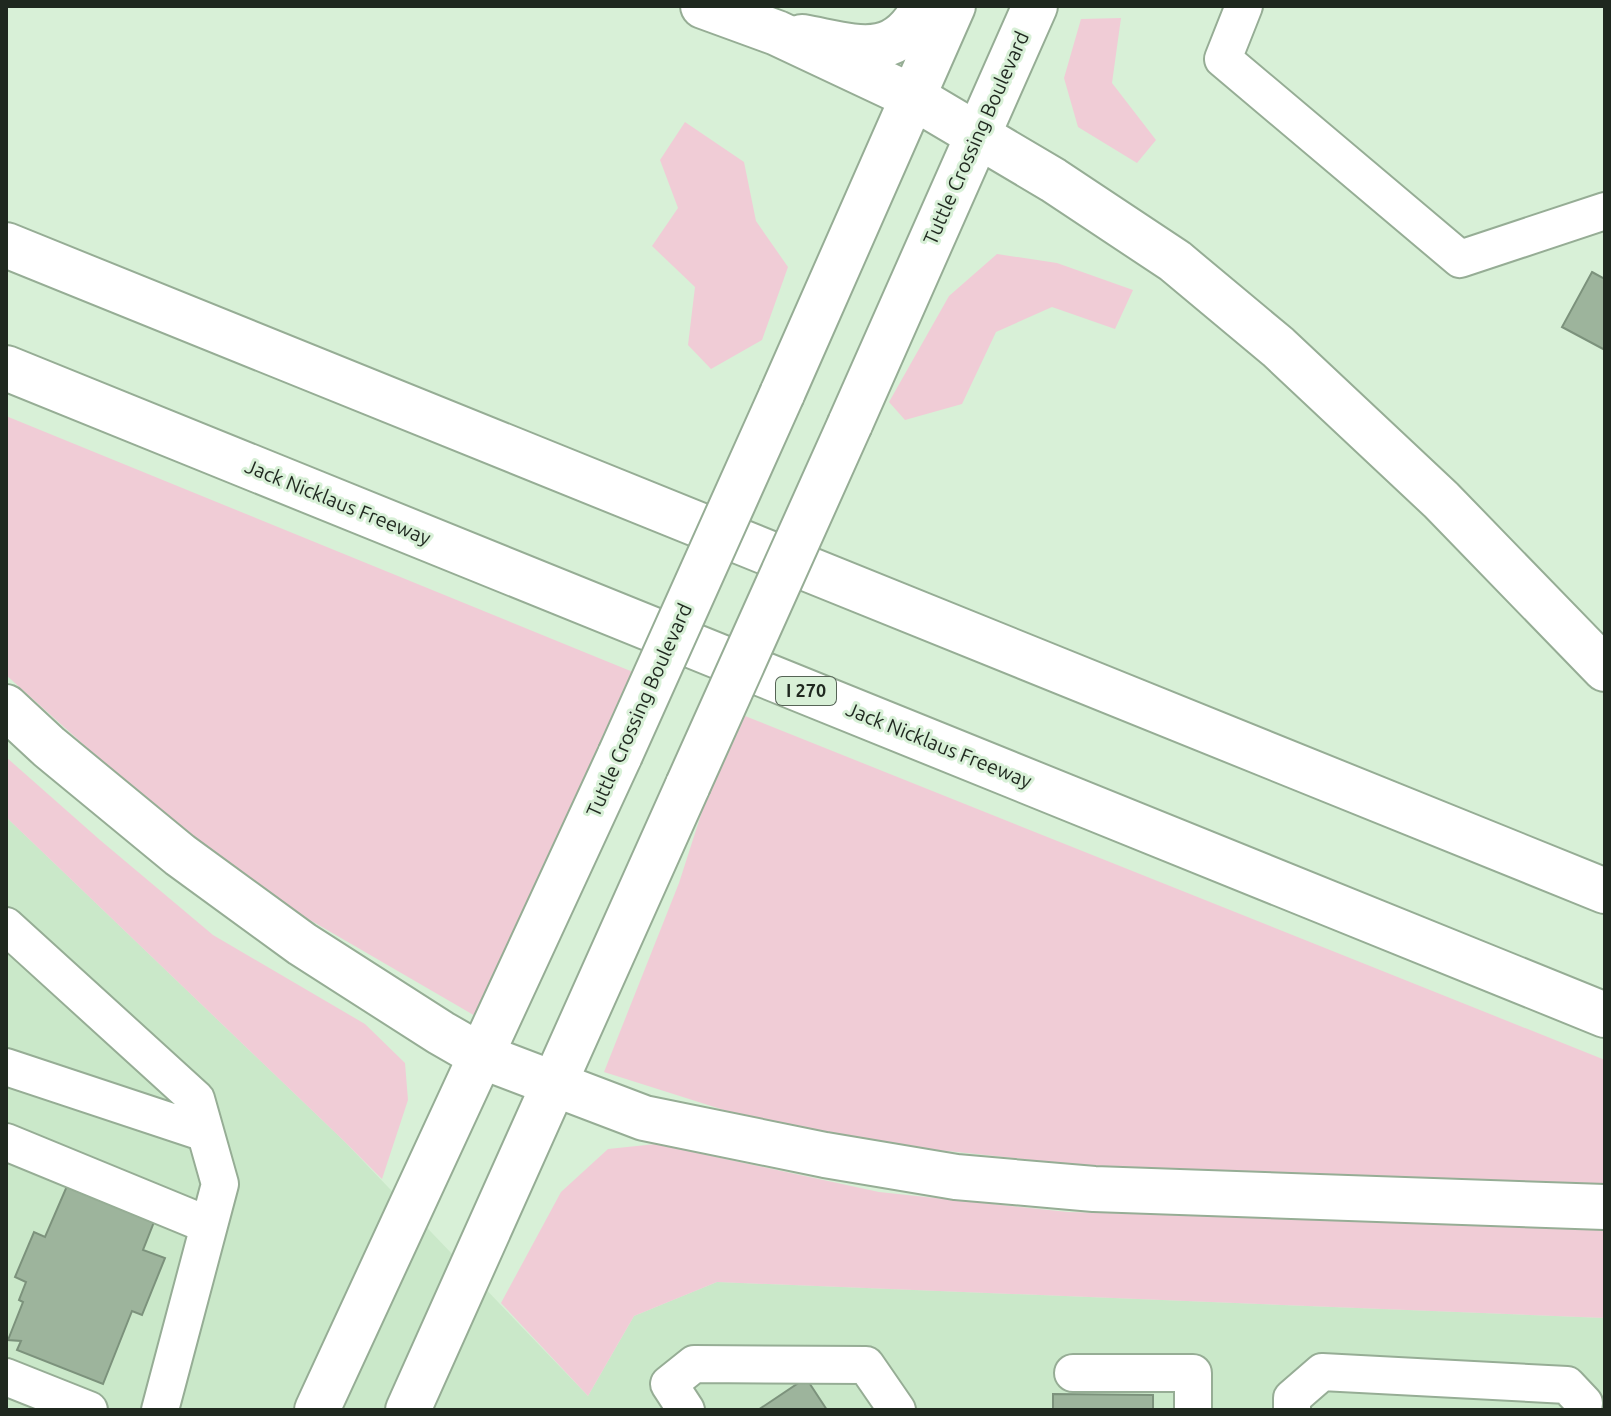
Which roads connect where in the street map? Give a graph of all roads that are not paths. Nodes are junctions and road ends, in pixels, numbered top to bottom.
1 (703, 6) edge
2 (924, 6) edge
3 (953, 6) edge
4 (1035, 6) edge
5 (1244, 6) edge
6 (777, 33) junction
7 (913, 97) junction
8 (977, 136) junction
9 (1605, 211) edge
10 (6, 245) edge
11 (6, 368) edge
12 (1605, 669) edge
13 (6, 707) edge
14 (1605, 891) edge
15 (6, 926) edge
16 (1605, 1015) edge
17 (481, 1056) junction
18 (6, 1067) edge
19 (554, 1085) junction
20 (205, 1133) junction
21 (6, 1142) edge
22 (1605, 1207) edge
23 (208, 1225) junction
24 (1073, 1373) dead end
25 (6, 1377) edge
26 (89, 1410) edge
27 (160, 1410) edge
28 (317, 1410) edge
29 (408, 1410) edge
30 (686, 1410) edge
31 (897, 1410) edge
32 (1193, 1410) edge
33 (1292, 1410) edge
34 (1583, 1410) edge

1 - 6 main road
2 - 6 main road
3 - 7 main road, Tuttle Crossing Boulevard
4 - 8 main road, Tuttle Crossing Boulevard
5 - 9 lane
6 - 7 main road
7 - 8 main road
7 - 17 main road, Tuttle Crossing Boulevard, bridge
8 - 12 main road
8 - 19 main road, Tuttle Crossing Boulevard, bridge
10 - 14 main road
11 - 16 main road, Jack Nicklaus Freeway / I 270
13 - 17 main road
15 - 20 lane
17 - 19 main road
17 - 28 main road, Tuttle Crossing Boulevard
18 - 20 lane
19 - 22 main road
19 - 29 main road, Tuttle Crossing Boulevard
20 - 23 lane
21 - 23 lane
23 - 27 lane
24 - 32 lane
25 - 26 lane
30 - 31 lane
33 - 34 lane

